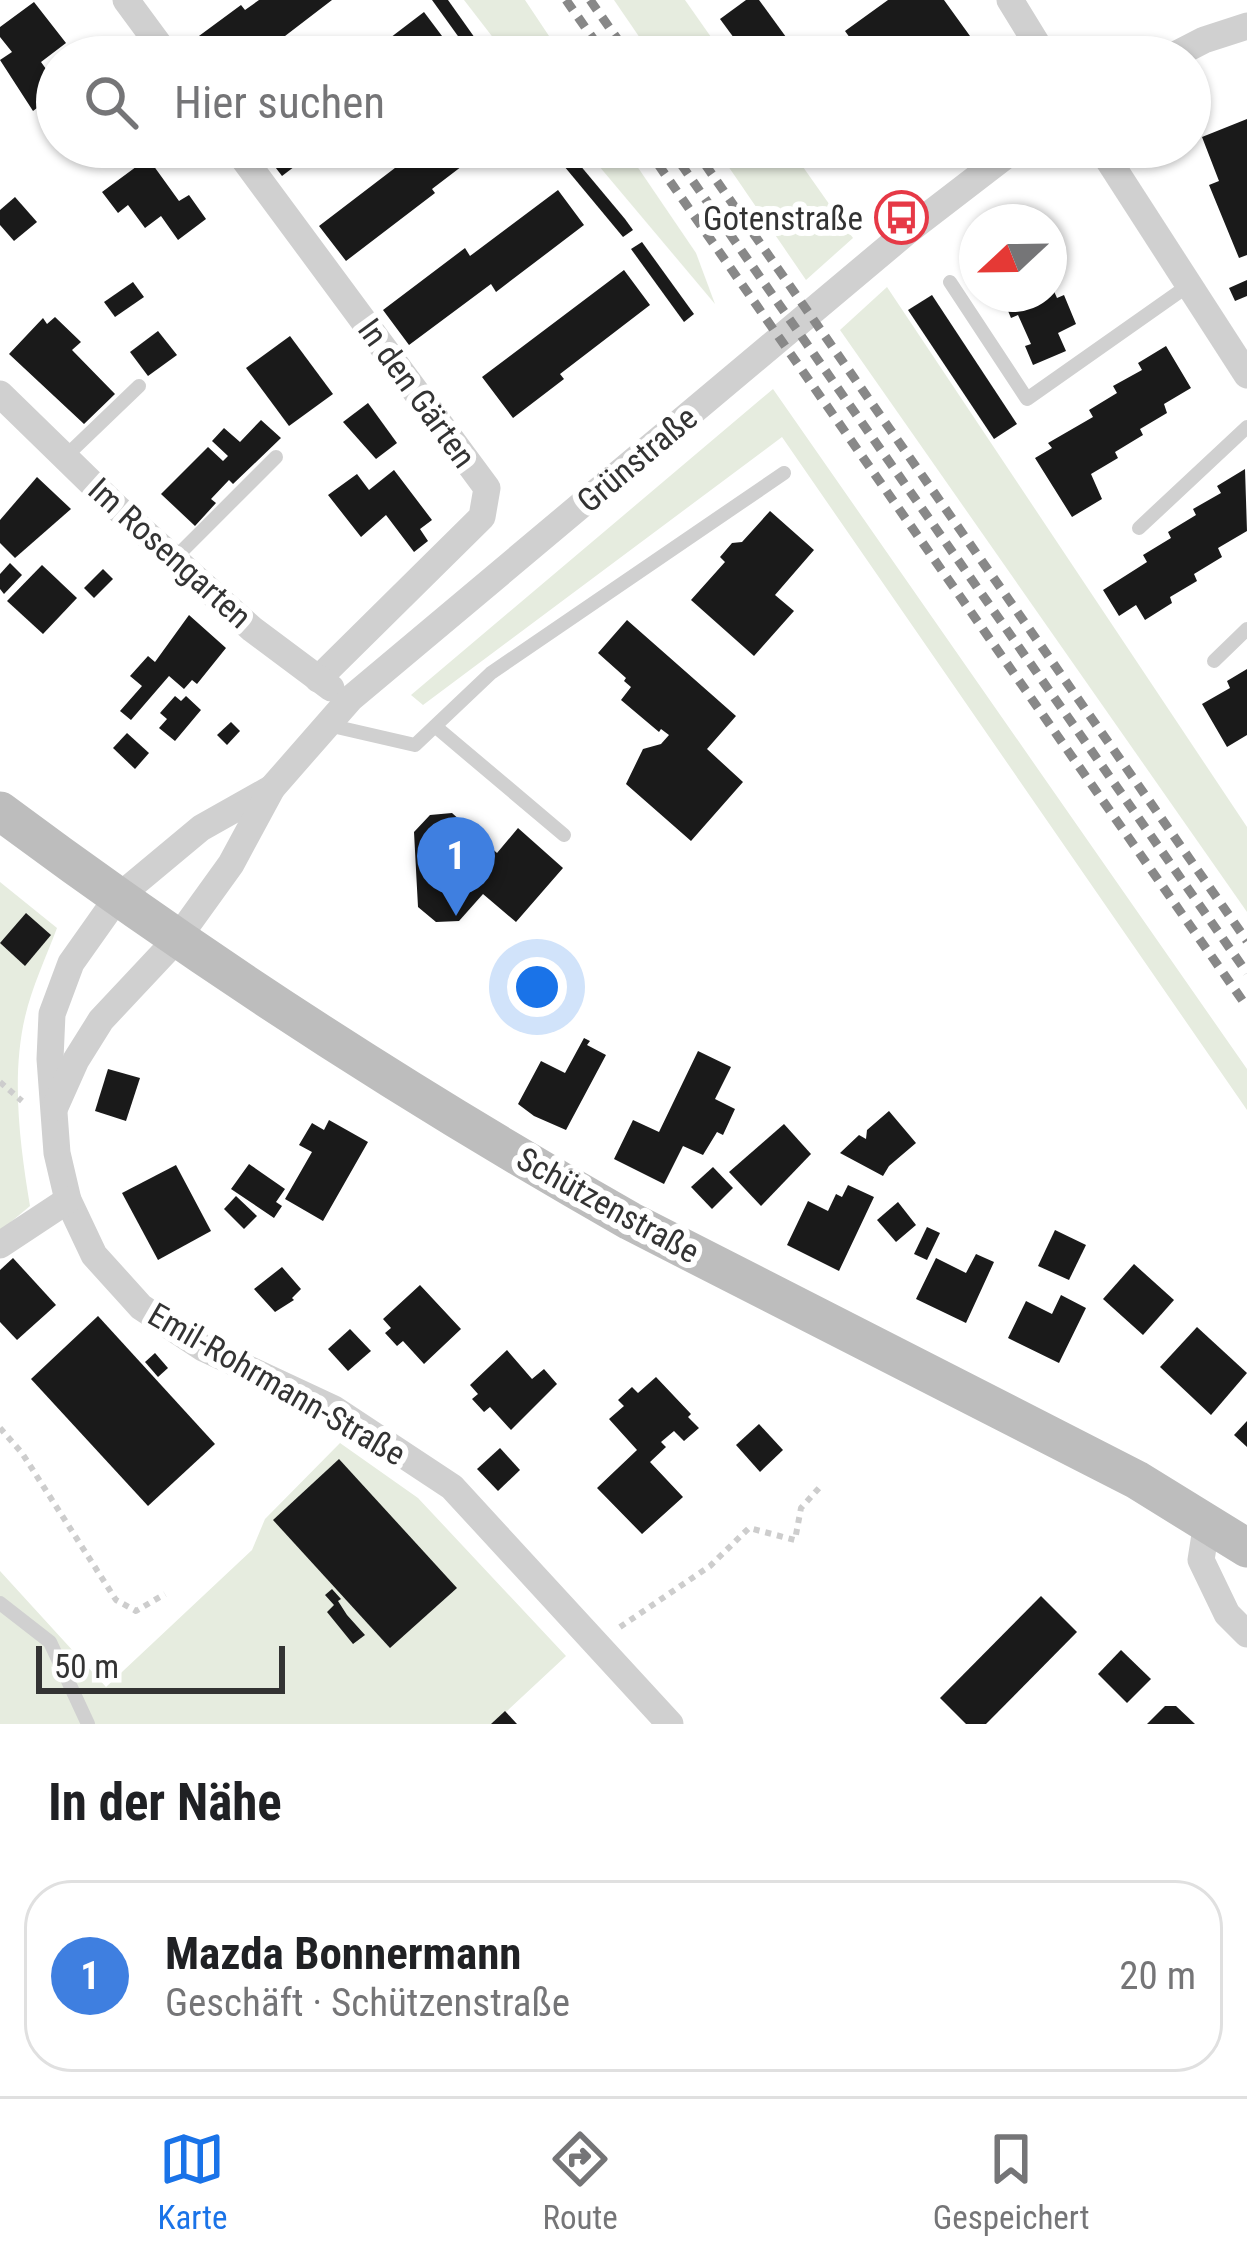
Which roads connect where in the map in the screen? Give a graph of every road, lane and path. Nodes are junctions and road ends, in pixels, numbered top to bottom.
1 (126, 0) edge
2 (1010, 0) edge
3 (1247, 26) edge
4 (153, 36) edge
5 (1032, 36) edge
6 (1211, 38) edge
7 (251, 168) edge
8 (990, 168) edge
9 (1114, 168) edge
10 (950, 282) dead end
11 (1189, 285) junction
12 (1247, 375) edge
13 (139, 386) dead end
14 (0, 394) edge
15 (1247, 427) edge
16 (276, 457) dead end
17 (65, 458) junction
18 (784, 473) dead end
19 (1139, 528) dead end
20 (174, 559) junction
21 (1247, 628) edge
22 (1214, 661) dead end
23 (317, 679) junction
24 (350, 700) junction
25 (328, 724) junction
26 (436, 727) junction
27 (272, 788) junction
28 (0, 811) edge
29 (564, 835) dead end
30 (117, 898) junction
31 (177, 939) junction
32 (55, 1107) junction
33 (68, 1200) junction
34 (0, 1245) edge
35 (0, 1428) edge
36 (819, 1488) dead end
37 (1207, 1522) junction
38 (1247, 1548) edge
39 (165, 1594) dead end
40 (0, 1603) edge
41 (618, 1628) dead end
42 (1247, 1634) edge
43 (88, 1724) edge
44 (670, 1724) edge

1 - 4 street
2 - 5 street
3 - 6 street
7 - 23 street, In den Gärten
8 - 24 street, Grünstraße
9 - 11 street
10 - 11 lane
11 - 12 street
13 - 17 lane
14 - 17 street, Im Rosengarten
15 - 19 lane
16 - 20 lane
17 - 20 street, Im Rosengarten
18 - 26 lane
20 - 23 street, Im Rosengarten
21 - 22 lane
23 - 24 street, Im Rosengarten
24 - 25 street, Grünstraße
25 - 26 lane
25 - 27 street, Grünstraße
26 - 29 lane
27 - 30 street, Grünstraße
27 - 31 street, Grünstraße
28 - 30 main road, Schützenstraße
30 - 31 main road, Schützenstraße
30 - 32 street, Emil-Rohrmann-Straße
31 - 32 street
31 - 37 main road, Schützenstraße
32 - 33 street, Emil-Rohrmann-Straße
33 - 34 street
33 - 44 street, Emil-Rohrmann-Straße
35 - 39 path
36 - 41 path
37 - 38 main road, Schützenstraße
37 - 42 street
40 - 43 lane

